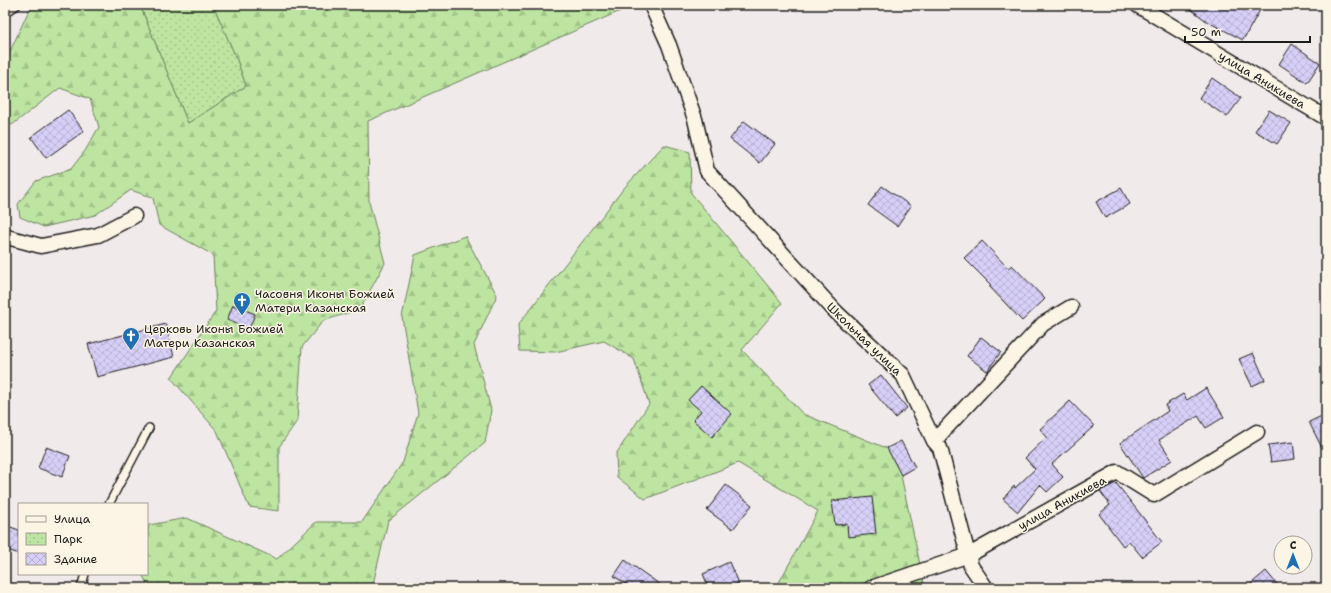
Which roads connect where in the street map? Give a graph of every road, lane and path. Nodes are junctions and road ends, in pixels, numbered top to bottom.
1 (16, 5) edge
2 (652, 5) edge
3 (1137, 5) edge
4 (5, 13) edge
5 (1326, 118) edge
6 (134, 216) dead end
7 (5, 235) edge
8 (1071, 307) dead end
9 (149, 428) dead end
10 (1257, 432) dead end
11 (934, 441) junction
12 (110, 503) edge
13 (968, 555) junction
14 (85, 575) edge
15 (81, 588) edge
16 (871, 588) edge
17 (986, 588) edge

1 - 4 lane
2 - 11 street, Школьная улица
3 - 5 street, улица Аникиева
6 - 7 street
8 - 11 street
9 - 12 lane
10 - 13 street, улица Аникиева
11 - 13 street, Школьная улица
13 - 16 street
13 - 17 street, Школьная улица
14 - 15 lane

